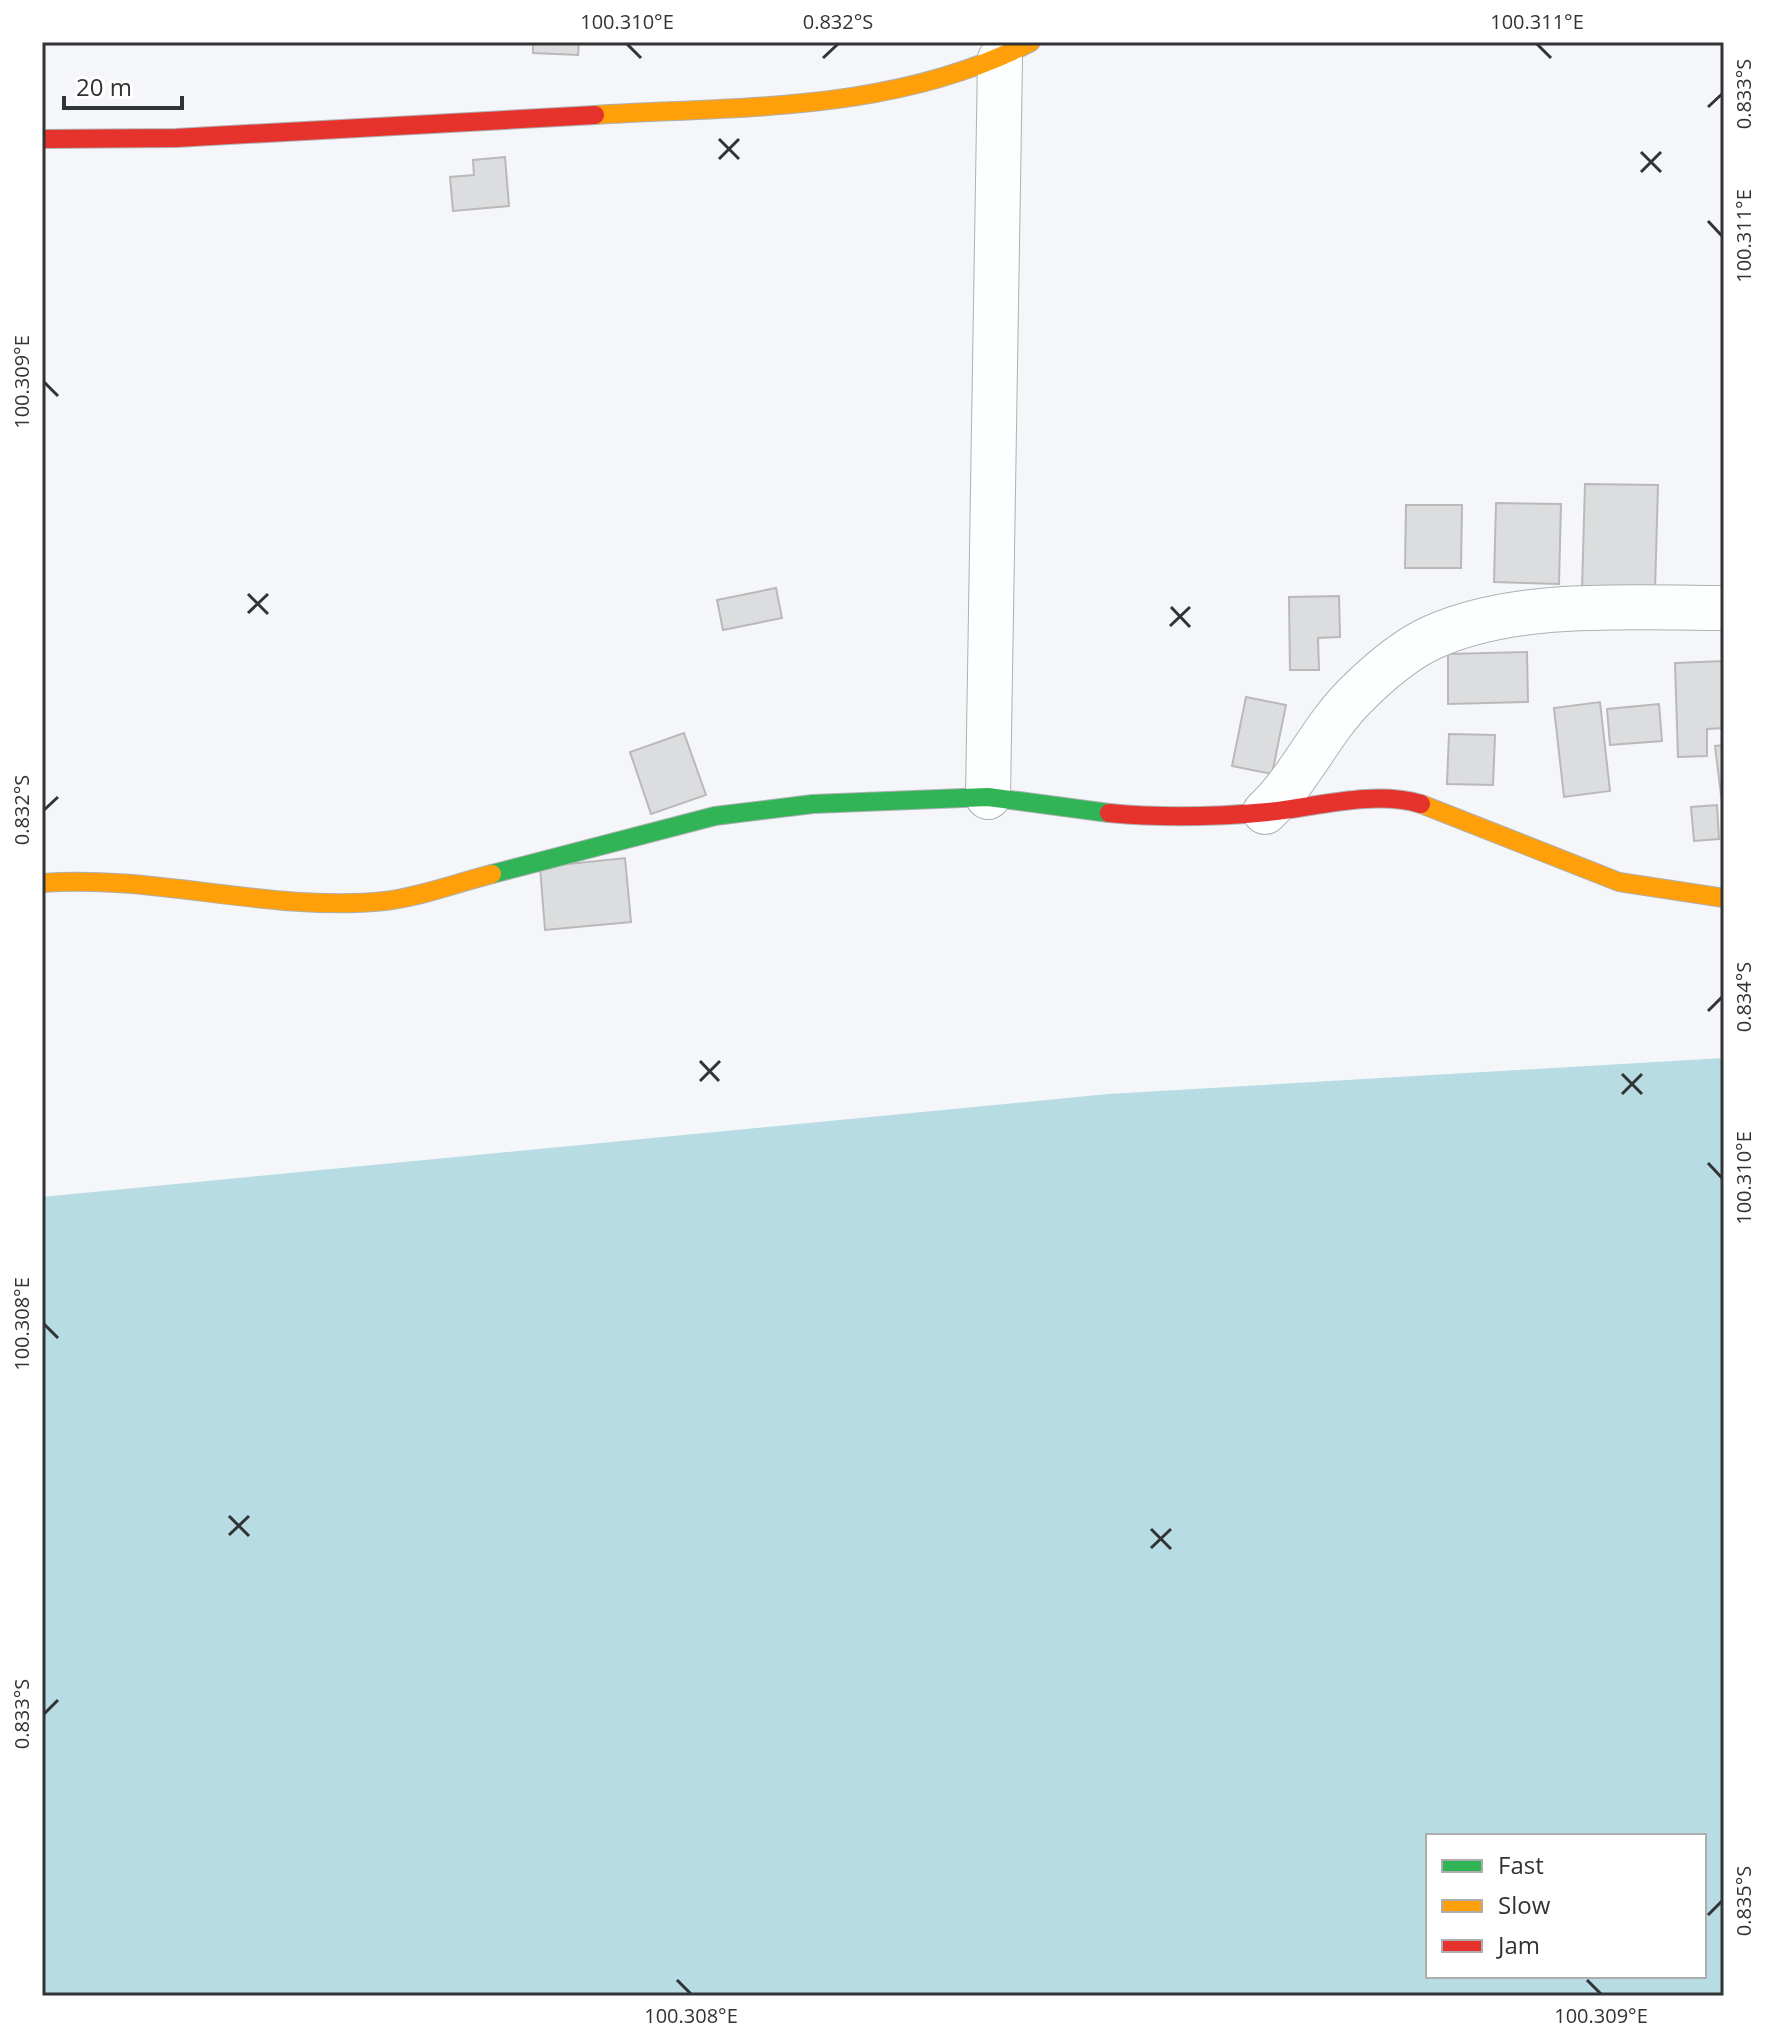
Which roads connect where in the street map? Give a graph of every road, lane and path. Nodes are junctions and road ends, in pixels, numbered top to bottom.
1 (1015, 51) edge
2 (42, 139) edge
3 (1724, 608) edge
4 (988, 797) junction
5 (1265, 812) junction
6 (42, 883) edge
7 (1724, 898) edge

1 - 2 street
1 - 4 street
3 - 5 street
4 - 5 street
4 - 6 street
5 - 7 street

